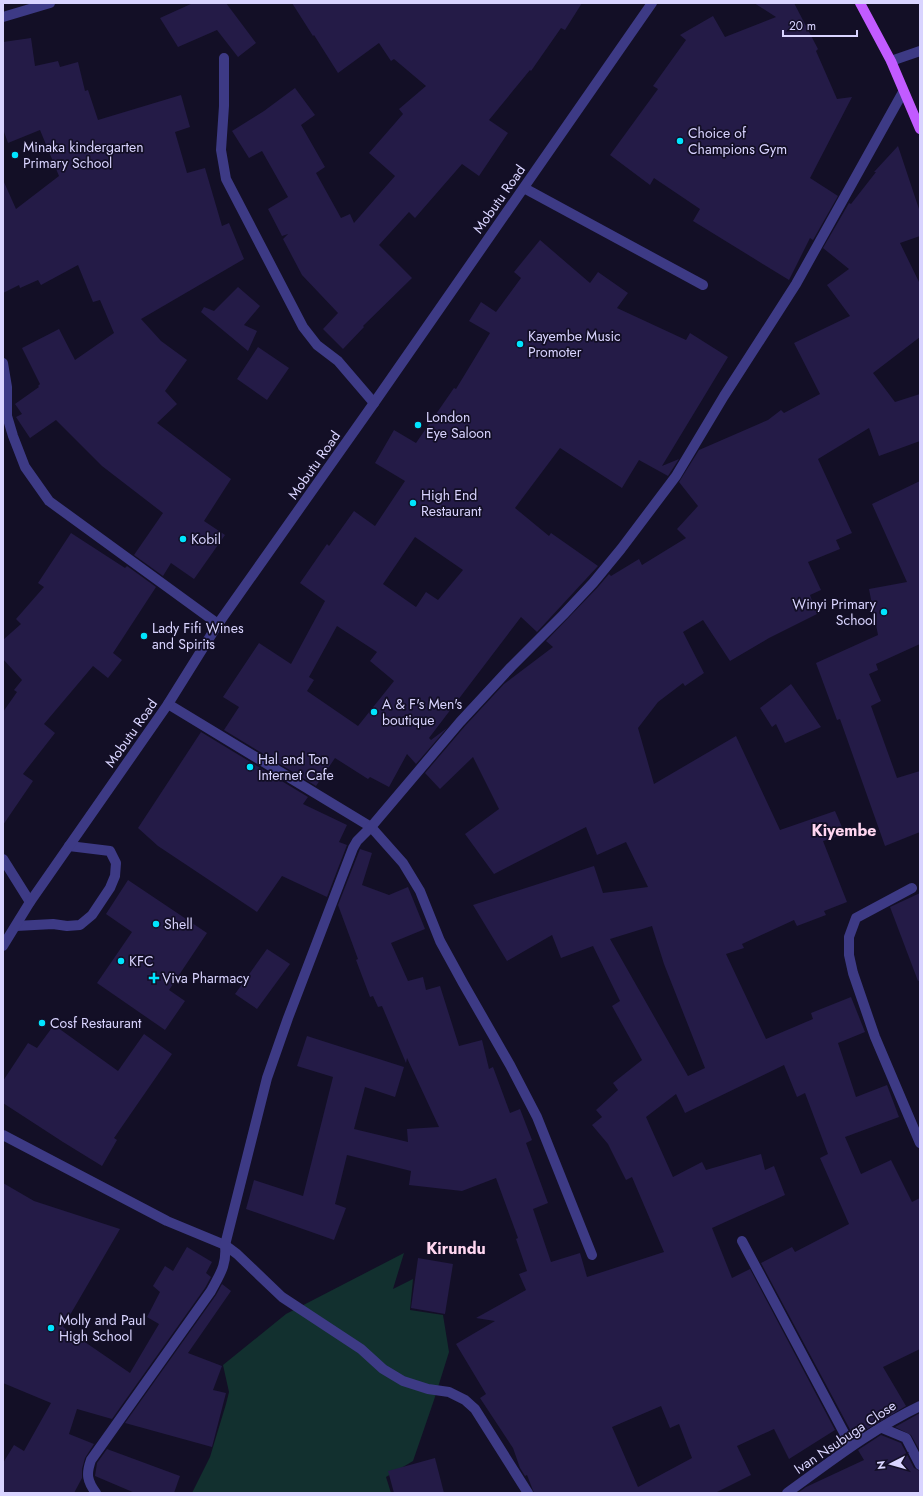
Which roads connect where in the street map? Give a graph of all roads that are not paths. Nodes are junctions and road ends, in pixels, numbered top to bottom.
1 (50, 3) edge
2 (652, 3) edge
3 (860, 3) edge
4 (3, 17) edge
5 (920, 51) edge
6 (224, 58) dead end
7 (891, 61) junction
8 (903, 92) junction
9 (920, 129) edge
10 (524, 188) junction
11 (703, 285) dead end
12 (3, 363) edge
13 (374, 403) junction
14 (5, 417) edge
15 (218, 624) junction
16 (168, 704) junction
17 (371, 827) junction
18 (69, 846) junction
19 (3, 859) edge
20 (912, 888) dead end
21 (30, 902) junction
22 (16, 926) junction
23 (3, 946) edge
24 (3, 1136) edge
25 (920, 1143) edge
26 (742, 1241) dead end
27 (225, 1245) junction
28 (592, 1255) dead end
29 (920, 1406) edge
30 (882, 1428) junction
31 (852, 1446) junction
32 (920, 1464) edge
33 (96, 1493) edge
34 (528, 1493) edge
35 (787, 1493) edge

1 - 4 street
2 - 10 street, Mobutu Road
3 - 7 main road
5 - 7 street
6 - 13 street
7 - 8 main road
8 - 9 main road
8 - 17 street
10 - 11 street
10 - 13 street, Mobutu Road
12 - 14 street
13 - 15 street, Mobutu Road
14 - 15 street
15 - 16 street, Mobutu Road
16 - 17 street
16 - 18 street, Mobutu Road
17 - 27 street
17 - 28 street
18 - 21 street, Mobutu Road
18 - 22 street
19 - 21 street
20 - 25 street
21 - 22 street, Mobutu Road
22 - 23 street, Mobutu Road
24 - 27 street
26 - 31 street
27 - 33 street
27 - 34 street
29 - 30 street, Ivan Nsubuga Close
30 - 31 street, Ivan Nsubuga Close
30 - 32 street
31 - 35 street, Ivan Nsubuga Close

